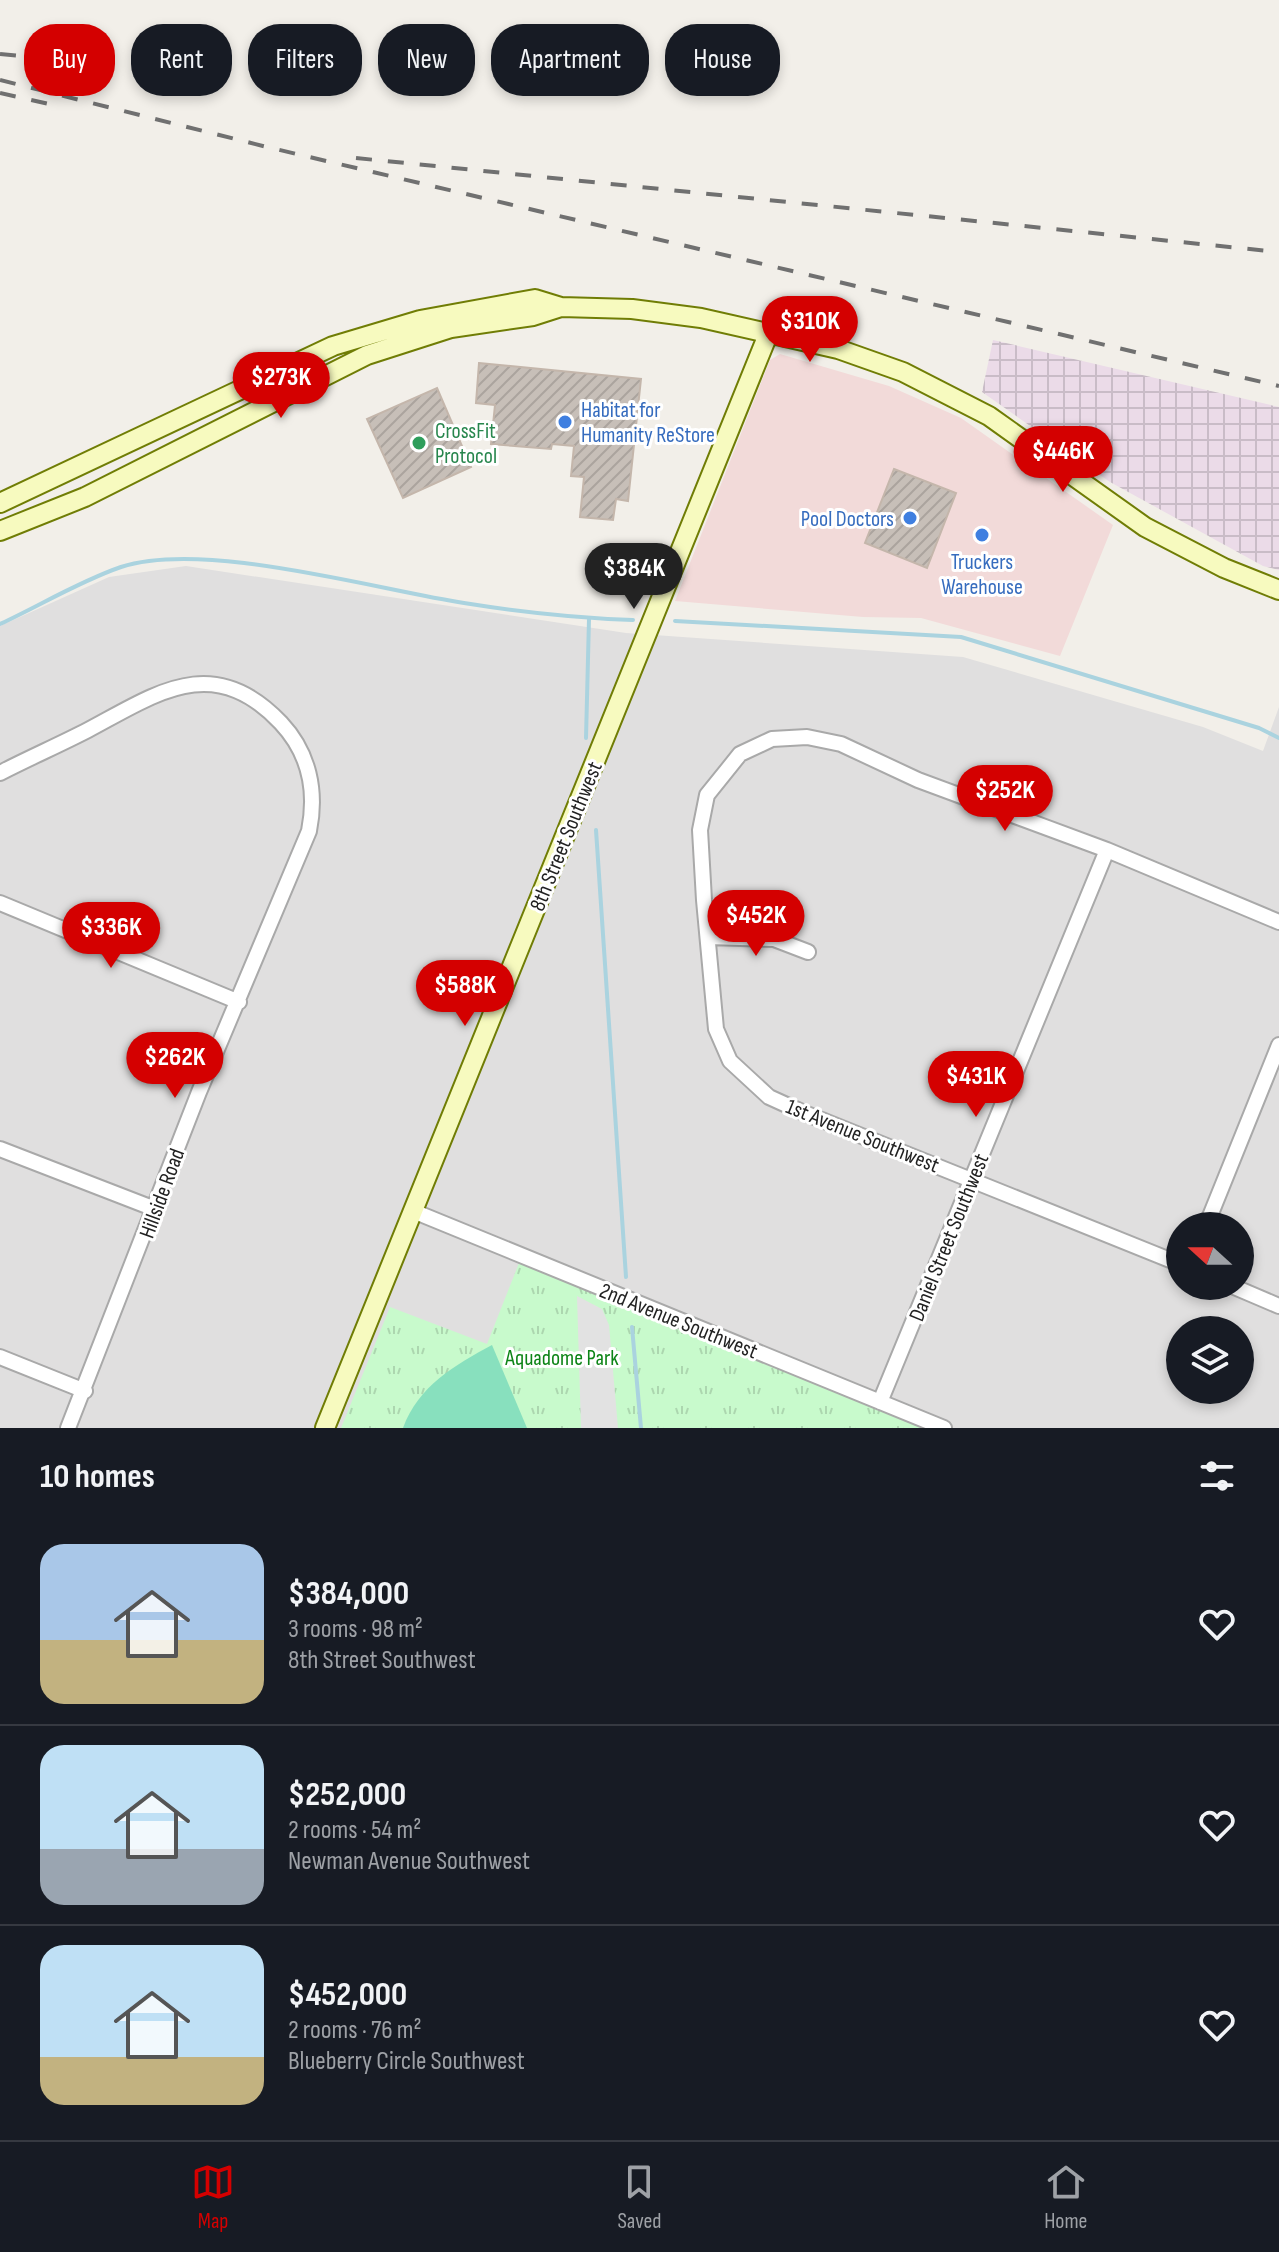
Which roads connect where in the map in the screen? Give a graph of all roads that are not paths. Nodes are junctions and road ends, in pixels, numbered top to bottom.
1 (561, 307) junction
2 (769, 332) junction
3 (0, 503) edge
4 (0, 531) edge
5 (1279, 590) edge
6 (0, 773) edge
7 (1107, 850) junction
8 (0, 903) edge
9 (1279, 922) edge
10 (708, 937) junction
11 (808, 952) dead end
12 (239, 1002) junction
13 (1279, 1045) edge
14 (0, 1149) edge
15 (973, 1179) junction
16 (155, 1209) junction
17 (413, 1211) junction
18 (1212, 1212) edge
19 (1166, 1258) edge
20 (1254, 1295) edge
21 (1279, 1306) edge
22 (0, 1357) edge
23 (85, 1391) junction
24 (880, 1402) junction
25 (68, 1428) edge
26 (325, 1428) edge
27 (944, 1428) edge

1 - 2 street
1 - 3 street
1 - 4 street
2 - 5 street
2 - 17 street, 8th Street Southwest
6 - 12 street, Hillside Road
7 - 9 street
7 - 10 street
7 - 15 street, Daniel Street Southwest
8 - 12 street
10 - 11 street
10 - 15 street, 1st Avenue Southwest
12 - 16 street, Hillside Road
13 - 18 street
14 - 16 street
15 - 19 street, 1st Avenue Southwest
15 - 24 street, Daniel Street Southwest
16 - 23 street, Hillside Road
17 - 24 street, 2nd Avenue Southwest
17 - 26 street, 8th Street Southwest
20 - 21 street
22 - 23 street
23 - 25 street, Hillside Road
24 - 27 street, 2nd Avenue Southwest

